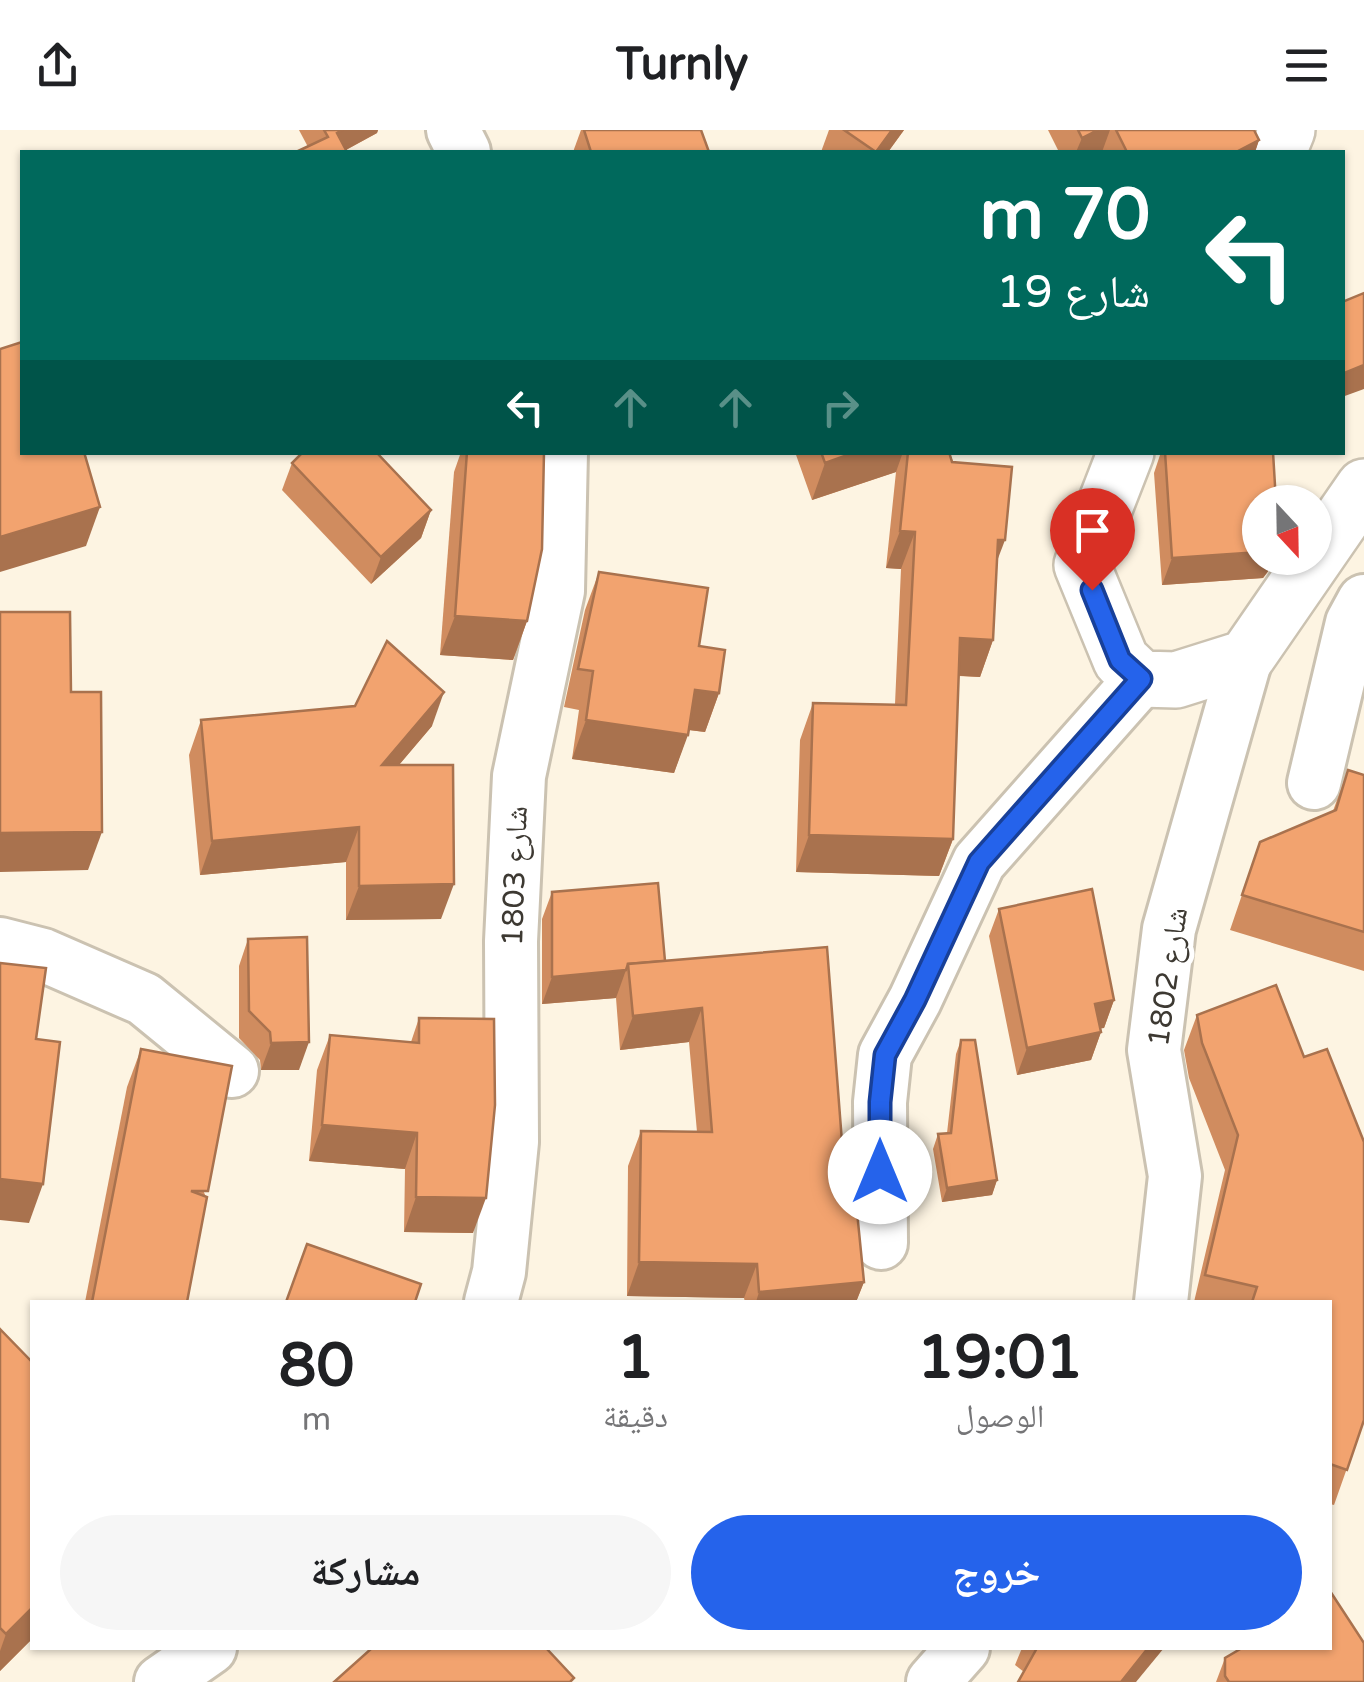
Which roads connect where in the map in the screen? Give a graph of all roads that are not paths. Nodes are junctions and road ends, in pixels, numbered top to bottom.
1 (561, 455) edge
2 (1125, 455) edge
3 (1364, 487) edge
4 (1364, 601) edge
5 (1246, 658) junction
6 (1141, 679) junction
7 (1314, 782) dead end
8 (0, 944) edge
9 (232, 1071) edge
10 (880, 1243) dead end
11 (493, 1300) edge
12 (1161, 1300) edge
13 (207, 1650) edge
14 (962, 1650) edge
15 (161, 1682) edge
16 (933, 1682) edge

1 - 11 street, شارع 1803
2 - 6 street
3 - 5 street
4 - 7 street
5 - 6 street
5 - 12 street, شارع 1802
6 - 10 street
8 - 9 street
13 - 15 street
14 - 16 street

